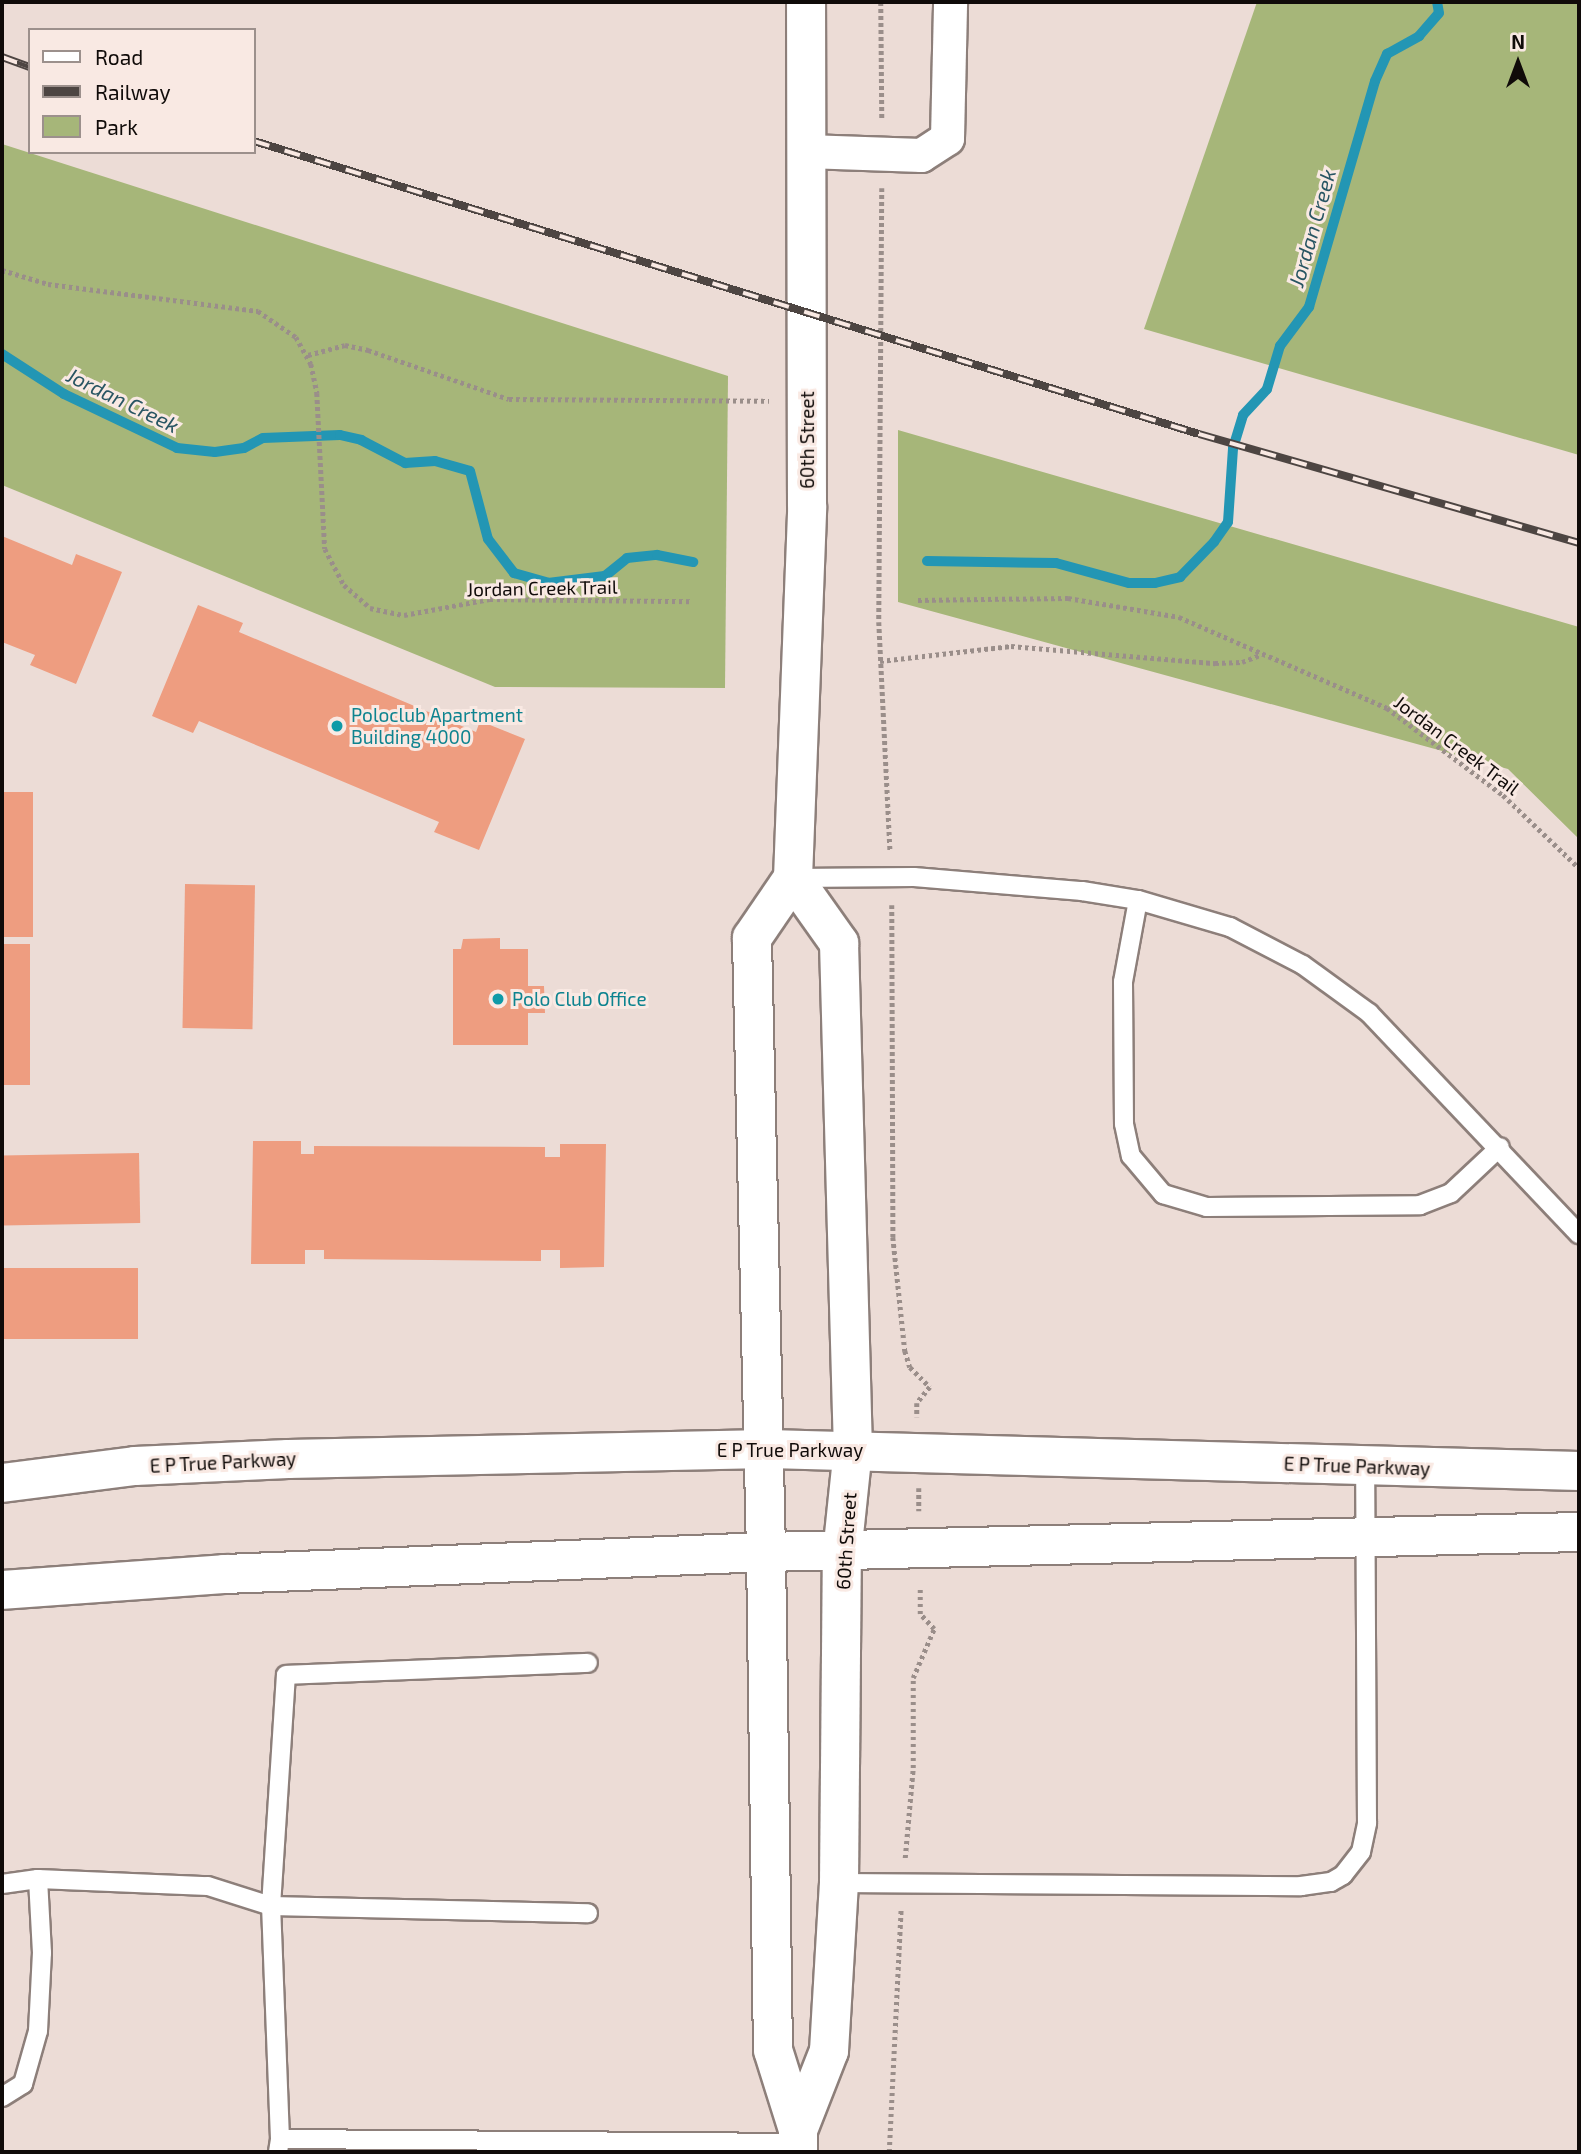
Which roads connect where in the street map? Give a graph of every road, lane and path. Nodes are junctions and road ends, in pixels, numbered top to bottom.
1 (806, 2) edge
2 (881, 2) edge
3 (950, 2) edge
4 (882, 150) junction
5 (806, 151) junction
6 (2, 270) edge
7 (308, 355) junction
8 (807, 402) junction
9 (918, 600) dead end
10 (693, 601) dead end
11 (1261, 654) junction
12 (880, 661) junction
13 (1579, 868) edge
14 (793, 878) junction
15 (891, 878) junction
16 (1138, 900) junction
17 (1500, 1147) junction
18 (1579, 1234) edge
19 (766, 1449) junction
20 (853, 1449) junction
21 (918, 1452) junction
22 (1365, 1466) junction
23 (1579, 1471) edge
24 (2, 1483) edge
25 (1579, 1532) edge
26 (1365, 1538) junction
27 (920, 1550) junction
28 (766, 1552) junction
29 (842, 1553) junction
30 (2, 1590) edge
31 (588, 1663) dead end
32 (38, 1880) junction
33 (839, 1883) junction
34 (2, 1884) edge
35 (902, 1885) junction
36 (271, 1906) junction
37 (588, 1913) dead end
38 (2, 2097) edge
39 (798, 2142) edge
40 (279, 2146) edge
41 (889, 2152) edge

1 - 5 main road, 60th Street
2 - 4 path
3 - 4 street
4 - 5 street
4 - 12 path
5 - 8 main road, 60th Street
6 - 7 path, Jordan Creek Trail
7 - 8 path
7 - 10 path, Jordan Creek Trail
8 - 14 main road, 60th Street
9 - 11 path, Jordan Creek Trail
11 - 12 path
11 - 13 path, Jordan Creek Trail
12 - 15 path
14 - 15 lane
14 - 19 main road
14 - 20 main road, 60th Street
15 - 16 lane
15 - 21 path
16 - 17 lane
16 - 17 lane
17 - 18 lane
19 - 20 main road, E P True Parkway
19 - 24 main road, E P True Parkway
19 - 28 main road
20 - 21 main road, E P True Parkway
20 - 29 main road, 60th Street
21 - 22 main road, E P True Parkway
21 - 27 path
22 - 23 main road, E P True Parkway
22 - 26 lane
25 - 26 main road
26 - 27 main road
26 - 35 lane
27 - 29 main road
27 - 35 path
28 - 29 main road
28 - 30 main road
28 - 39 main road
29 - 33 main road, 60th Street
31 - 36 lane
32 - 34 lane
32 - 36 lane
32 - 38 lane
33 - 35 lane
33 - 39 main road, 60th Street
35 - 41 path
36 - 37 lane
36 - 40 lane
39 - 40 lane

